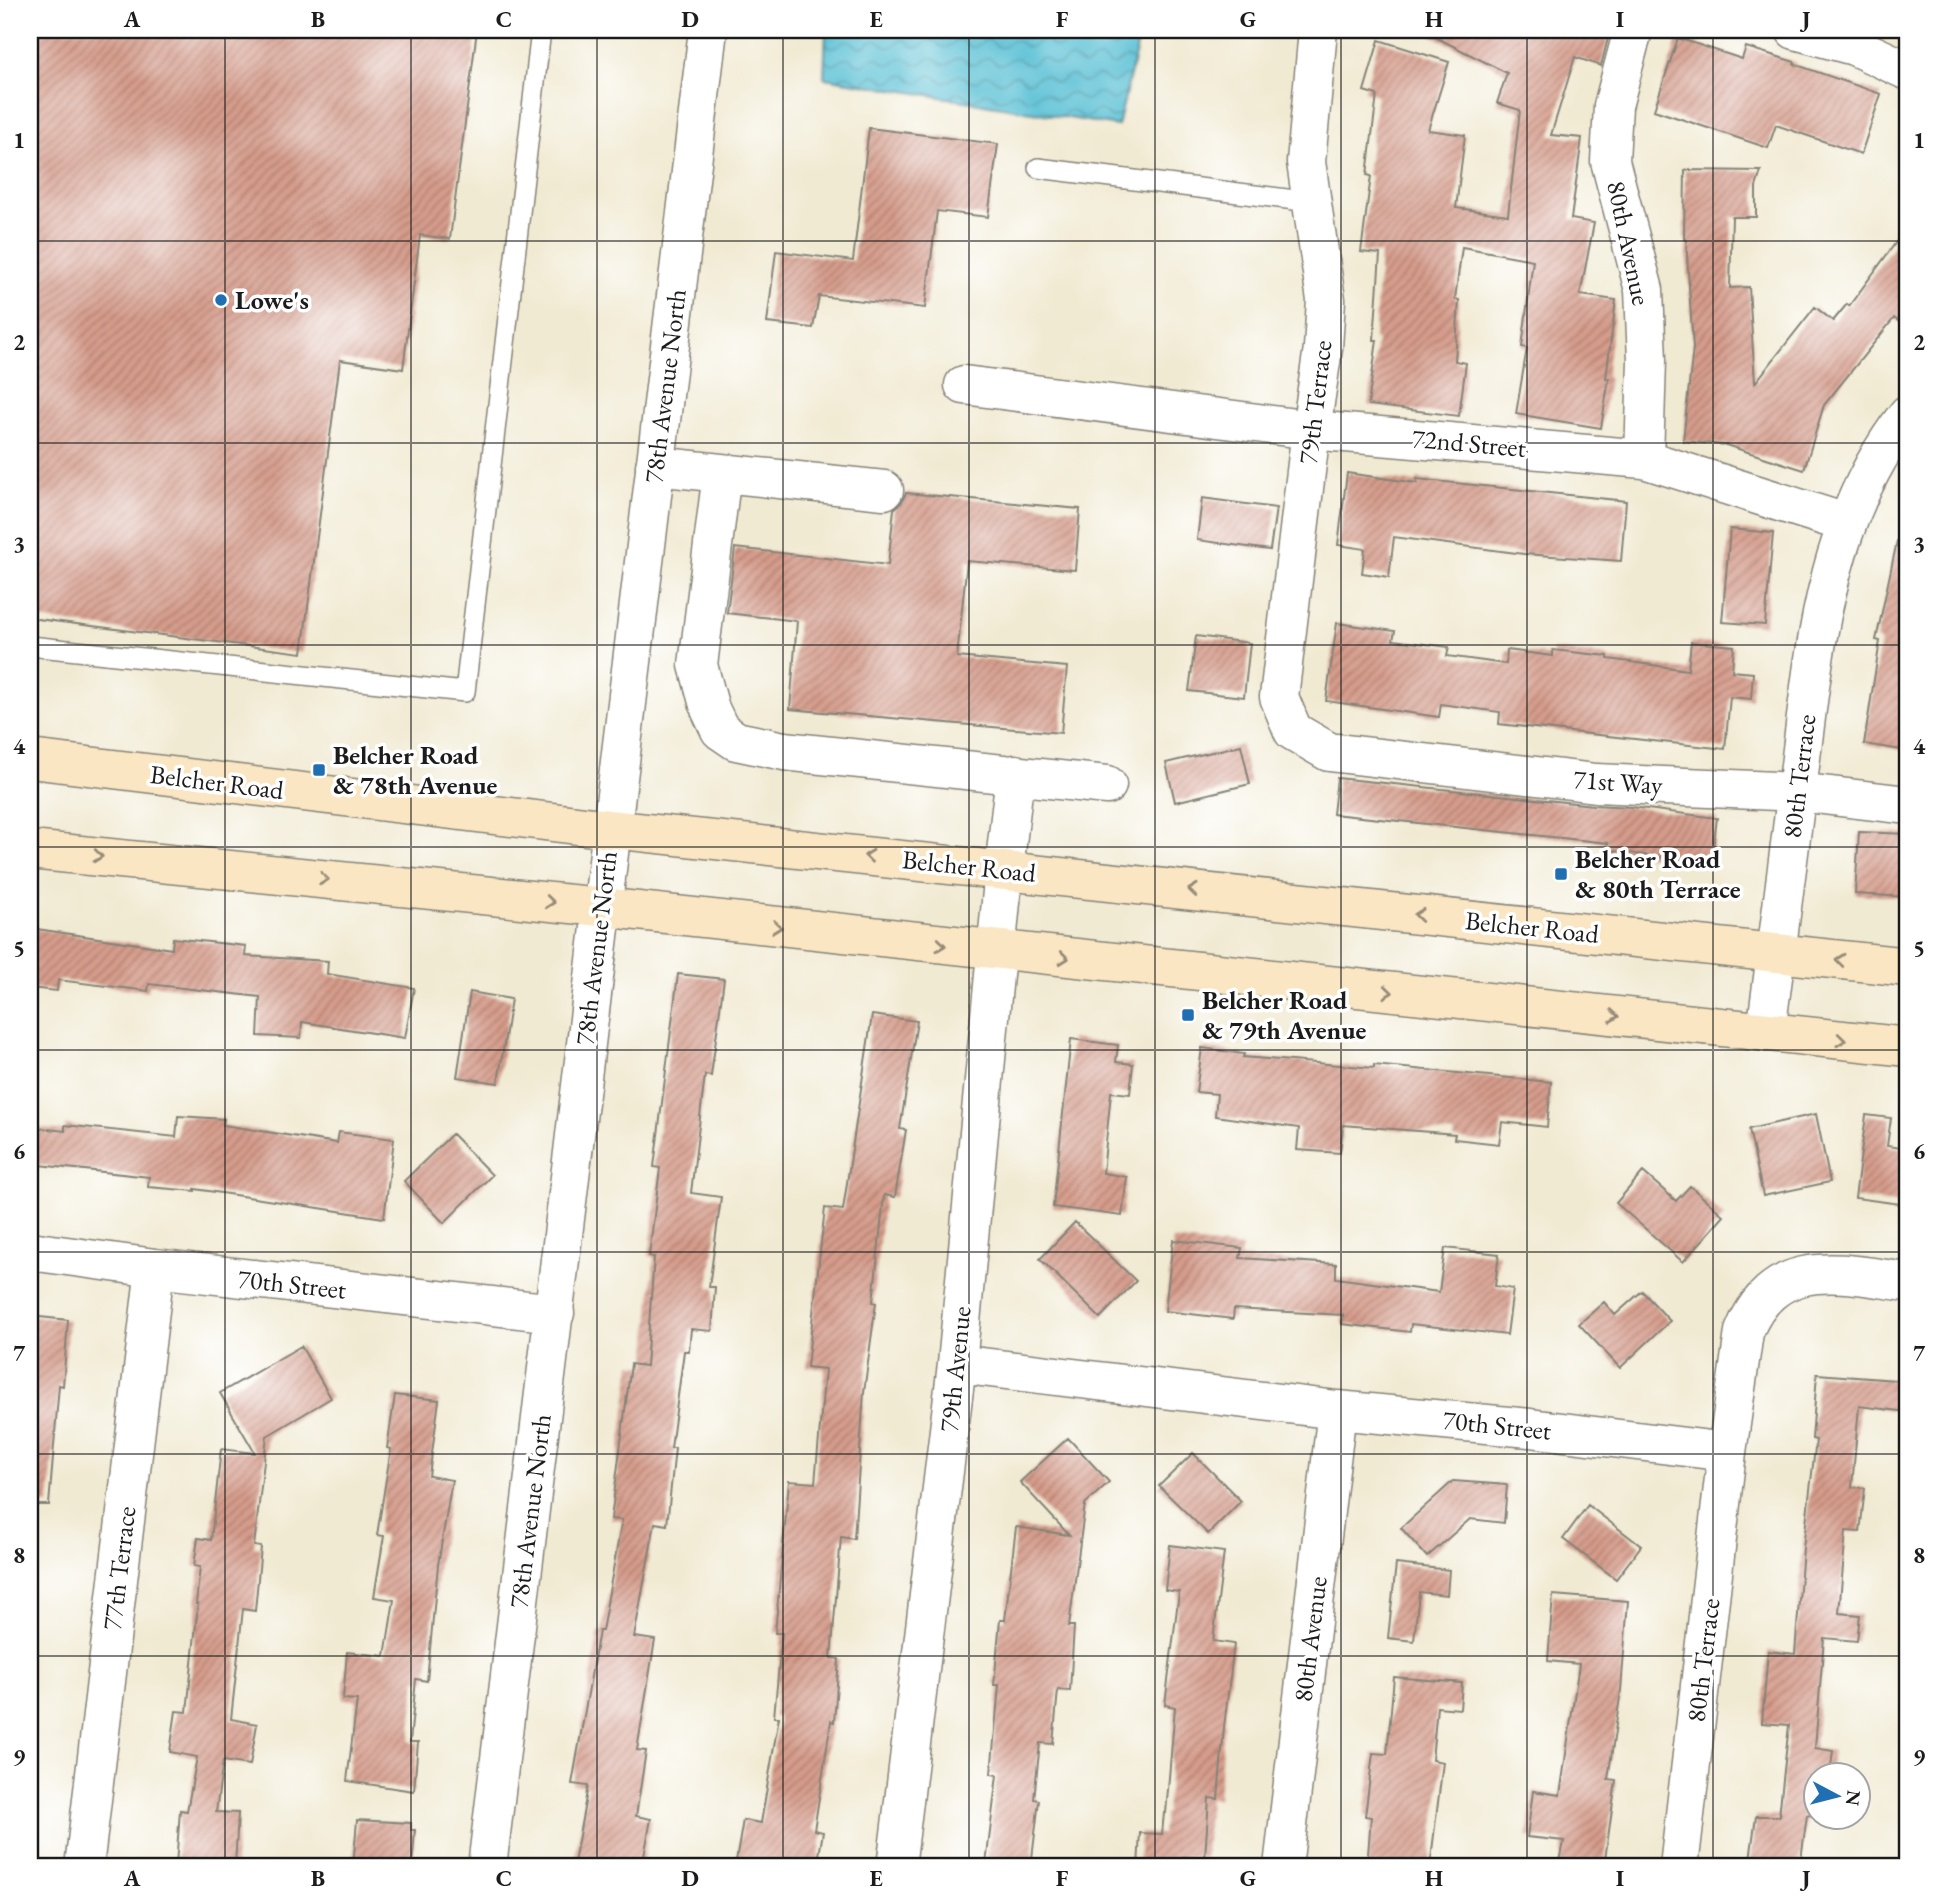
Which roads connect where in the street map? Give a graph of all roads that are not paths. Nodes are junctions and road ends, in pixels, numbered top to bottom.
1 (541, 30) edge
2 (708, 30) edge
3 (1318, 30) edge
4 (1633, 30) edge
5 (1795, 30) edge
6 (1908, 71) edge
7 (1038, 168) dead end
8 (1311, 202) junction
9 (964, 386) dead end
10 (1311, 429) junction
11 (1903, 429) edge
12 (1644, 459) junction
13 (655, 466) junction
14 (722, 473) junction
15 (884, 491) dead end
16 (1846, 523) junction
17 (30, 646) edge
18 (1329, 752) joint
19 (30, 760) edge
20 (1015, 774) junction
21 (1107, 785) dead end
22 (1797, 792) junction
23 (1908, 805) edge
24 (610, 829) junction
25 (30, 850) edge
26 (1004, 870) junction
27 (601, 907) junction
28 (996, 951) junction
29 (1776, 953) junction
30 (1908, 967) edge
31 (1766, 1032) junction
32 (1908, 1047) edge
33 (30, 1251) edge
34 (155, 1268) junction
35 (1908, 1282) edge
36 (555, 1313) junction
37 (957, 1364) junction
38 (1337, 1410) junction
39 (1727, 1452) junction
40 (84, 1867) edge
41 (487, 1867) edge
42 (896, 1867) edge
43 (1283, 1867) edge
44 (1679, 1867) edge

1 - 17 lane
2 - 13 street, 78th Avenue North
3 - 8 street, 79th Terrace
4 - 12 street, 80th Avenue
5 - 6 street
7 - 8 lane
8 - 10 street, 79th Terrace
9 - 10 street, 72nd Street
10 - 12 street, 72nd Street
10 - 18 street, 79th Terrace
11 - 16 street
12 - 16 street, 72nd Street
13 - 14 street
13 - 24 street, 78th Avenue North
14 - 15 street
14 - 20 street
16 - 22 street, 80th Terrace
18 - 22 street, 71st Way
19 - 24 main road, Belcher Road
20 - 21 street
20 - 26 street, 79th Avenue
22 - 23 street, 71st Way
22 - 29 street, 80th Terrace
26 -> 24 main road, Belcher Road
24 - 27 street, 78th Avenue North
25 -> 27 main road
26 - 28 street, 79th Avenue
29 -> 26 main road, Belcher Road
27 -> 28 main road
27 - 36 street, 78th Avenue North
28 -> 31 main road
28 - 37 street, 79th Avenue
30 -> 29 main road, Belcher Road
29 - 31 street, 80th Terrace
31 -> 32 main road
33 - 34 street, 70th Street
34 - 36 street, 70th Street
34 - 40 street, 77th Terrace
35 - 39 street
36 - 41 street, 78th Avenue North
37 - 38 street, 70th Street
37 - 42 street, 79th Avenue
38 - 39 street, 70th Street
38 - 43 street, 80th Avenue
39 - 44 street, 80th Terrace

